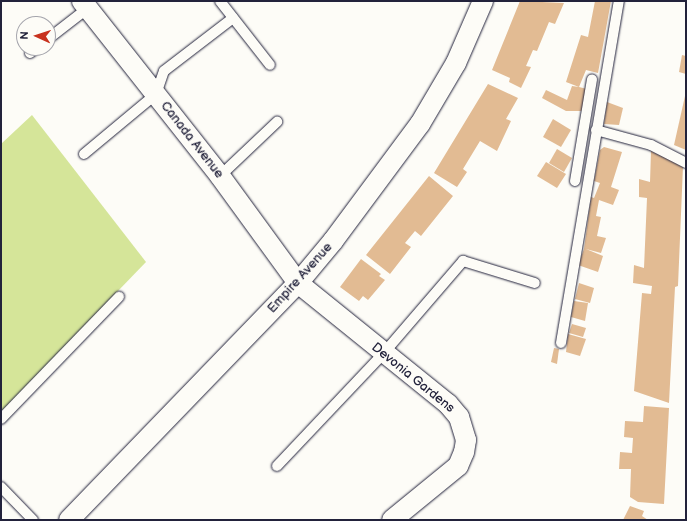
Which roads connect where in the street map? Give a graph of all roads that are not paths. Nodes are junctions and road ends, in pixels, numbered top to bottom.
1 (220, 1) edge
2 (483, 1) edge
3 (619, 1) edge
4 (85, 4) edge
5 (233, 18) junction
6 (56, 31) edge
7 (270, 65) dead end
8 (592, 79) dead end
9 (156, 94) junction
10 (278, 122) dead end
11 (596, 130) junction
12 (84, 154) dead end
13 (686, 163) edge
14 (220, 176) junction
15 (575, 181) dead end
16 (535, 282) dead end
17 (298, 283) junction
18 (119, 297) dead end
19 (561, 343) dead end
20 (383, 354) junction
21 (1, 419) edge
22 (277, 466) dead end
23 (1, 487) edge
24 (33, 520) edge
25 (69, 520) edge
26 (392, 520) edge

1 - 5 lane
2 - 17 street, Empire Avenue
3 - 11 lane
4 - 6 lane
4 - 9 street, Canada Avenue
5 - 7 lane
5 - 9 lane
8 - 15 lane
9 - 12 lane
9 - 14 street, Canada Avenue
10 - 14 lane
11 - 13 lane
11 - 19 lane
14 - 17 street, Canada Avenue
16 - 20 lane
17 - 20 street, Devonia Gardens
17 - 25 street, Empire Avenue
18 - 21 lane
20 - 22 lane
20 - 26 street, Devonia Gardens
23 - 24 lane

